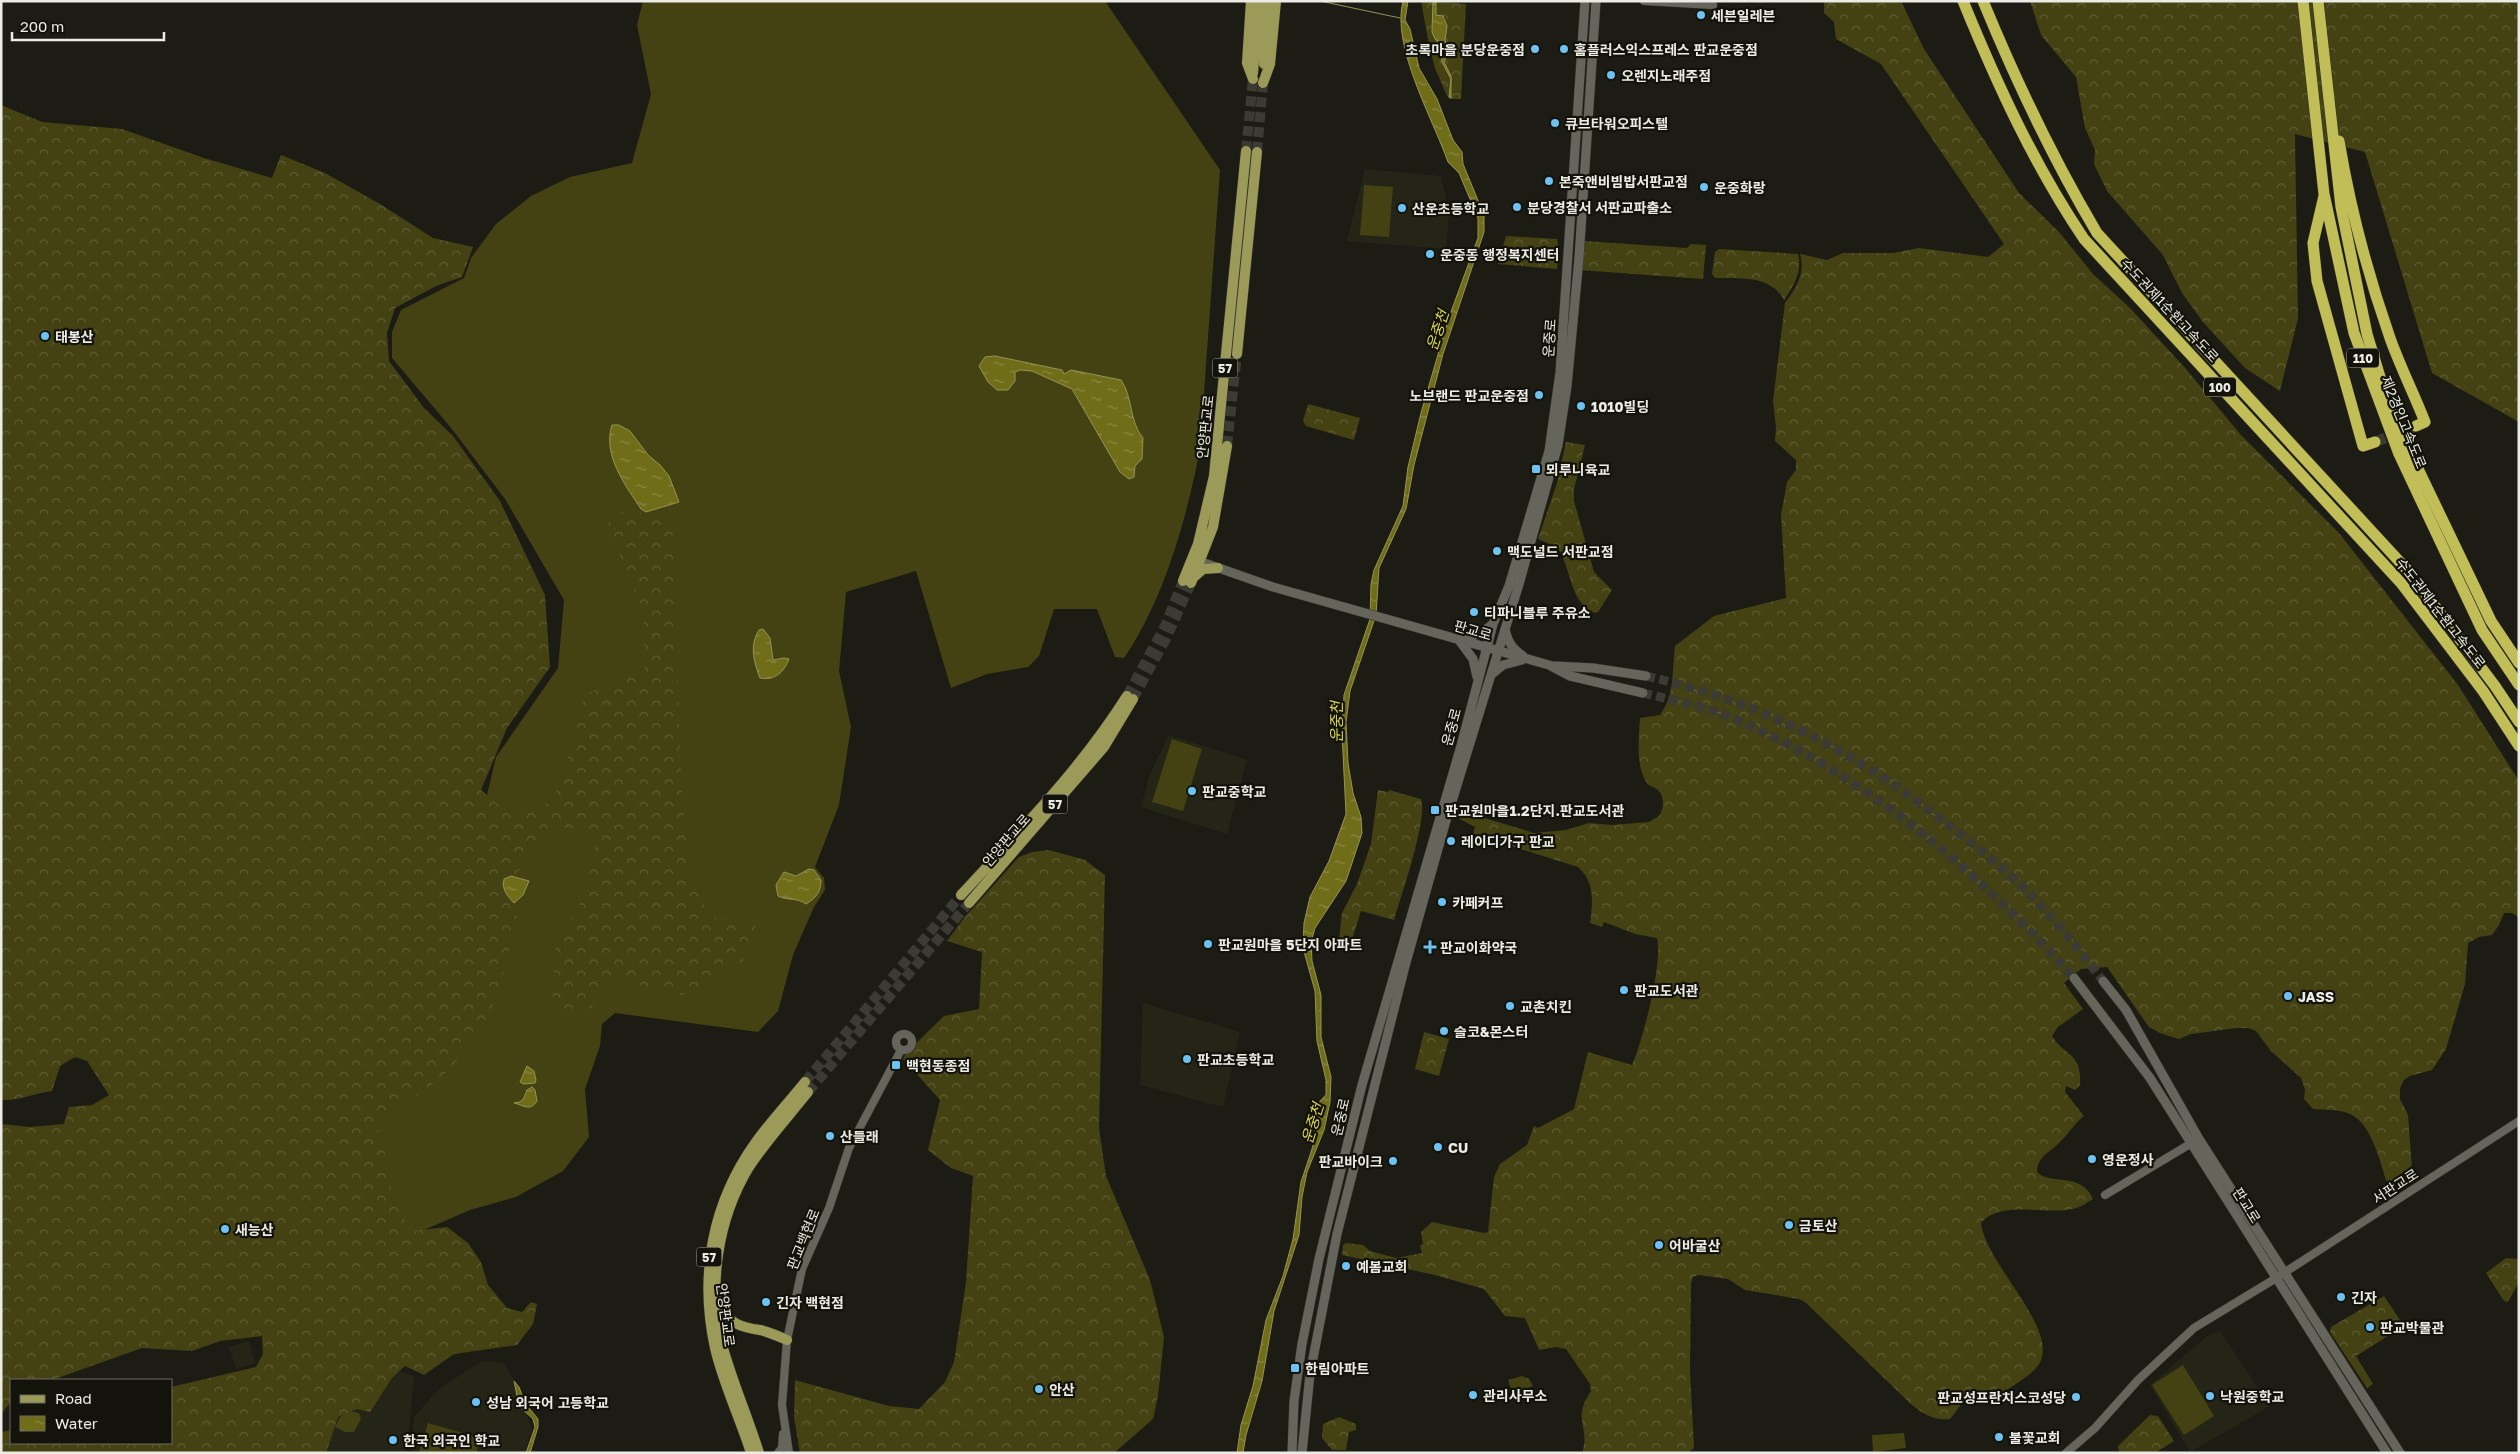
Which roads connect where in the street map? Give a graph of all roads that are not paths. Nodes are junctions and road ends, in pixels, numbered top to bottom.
1 (1251, 1) edge
2 (1259, 1) edge
3 (1266, 1) edge
4 (1276, 1) edge
5 (1585, 1) edge
6 (1596, 1) edge
7 (1644, 1) edge
8 (1963, 1) edge
9 (1982, 1) edge
10 (2303, 1) edge
11 (2318, 1) edge
12 (1712, 6) dead end
13 (2324, 194) junction
14 (1237, 354) tunnel mouth
15 (2421, 424) dead end
16 (2375, 442) dead end
17 (1227, 446) tunnel mouth
18 (1207, 547) junction
19 (1196, 561) junction
20 (1218, 568) junction
21 (1493, 624) junction
22 (1505, 628) junction
23 (1459, 640) junction
24 (1486, 648) junction
25 (1498, 652) junction
26 (1527, 660) junction
27 (2519, 663) edge
28 (1549, 666) junction
29 (1646, 676) tunnel mouth
30 (1477, 680) junction
31 (1489, 681) junction
32 (2519, 685) edge
33 (1643, 692) tunnel mouth
34 (2519, 722) edge
35 (2519, 746) edge
36 (961, 895) tunnel mouth
37 (969, 903) tunnel mouth
38 (2074, 978) tunnel mouth
39 (2103, 981) tunnel mouth
40 (901, 1050) dead end
41 (2519, 1121) edge
42 (2195, 1141) junction
43 (2105, 1195) dead end
44 (2285, 1272) junction
45 (2277, 1277) junction
46 (716, 1300) junction
47 (787, 1340) junction
48 (784, 1422) junction
49 (751, 1453) edge
50 (759, 1453) edge
51 (778, 1453) edge
52 (789, 1453) edge
53 (1292, 1453) edge
54 (1302, 1453) edge
55 (2066, 1453) edge
56 (2387, 1453) edge
57 (2400, 1453) edge

1 - 2 main road
3 - 4 main road
5 - 21 main road, 운중로
6 - 22 main road, 운중로
7 - 12 street
8 - 35 highway, 수도권제1순환고속도로 / 100
9 - 34 highway, 수도권제1순환고속도로 / 100
10 - 13 highway, 제2경인고속도로 / 110
11 - 15 highway
11 - 27 highway, 제2경인고속도로 / 110
13 - 16 highway
13 - 32 highway, 제2경인고속도로 / 110
14 - 19 main road, 안양판교로 / 57
17 - 18 main road, 안양판교로 / 57
18 - 19 main road, 안양판교로 / 57
18 - 20 main road
19 - 20 main road
19 - 20 main road, 안양판교로 / 57
20 - 23 main road, 판교로
21 - 23 main road
21 - 24 main road, 운중로
22 - 25 main road, 운중로
22 - 26 main road
23 - 24 main road, 판교로
23 - 30 main road
24 - 25 main road, 판교로
24 - 30 main road, 운중로
25 - 26 main road, 판교로
25 - 31 main road, 운중로
26 - 28 main road, 판교로
26 - 31 main road
28 - 29 main road, 판교로
28 - 33 main road, 판교로
30 - 53 main road, 운중로
31 - 54 main road, 운중로
36 - 37 main road, 안양판교로 / 57
38 - 42 main road, 판교로
39 - 42 main road, 판교로
40 - 47 street, 판교백현로
41 - 44 street, 서판교로
42 - 43 street
42 - 44 main road, 판교로
42 - 45 main road, 판교로
44 - 45 street, 서판교로
44 - 57 main road, 판교로
45 - 55 street
45 - 56 main road, 판교로
46 - 47 main road
46 - 49 main road, 안양판교로 / 57
46 - 50 main road, 안양판교로 / 57
47 - 48 street, 판교백현로
48 - 51 street
48 - 52 street, 판교백현로

